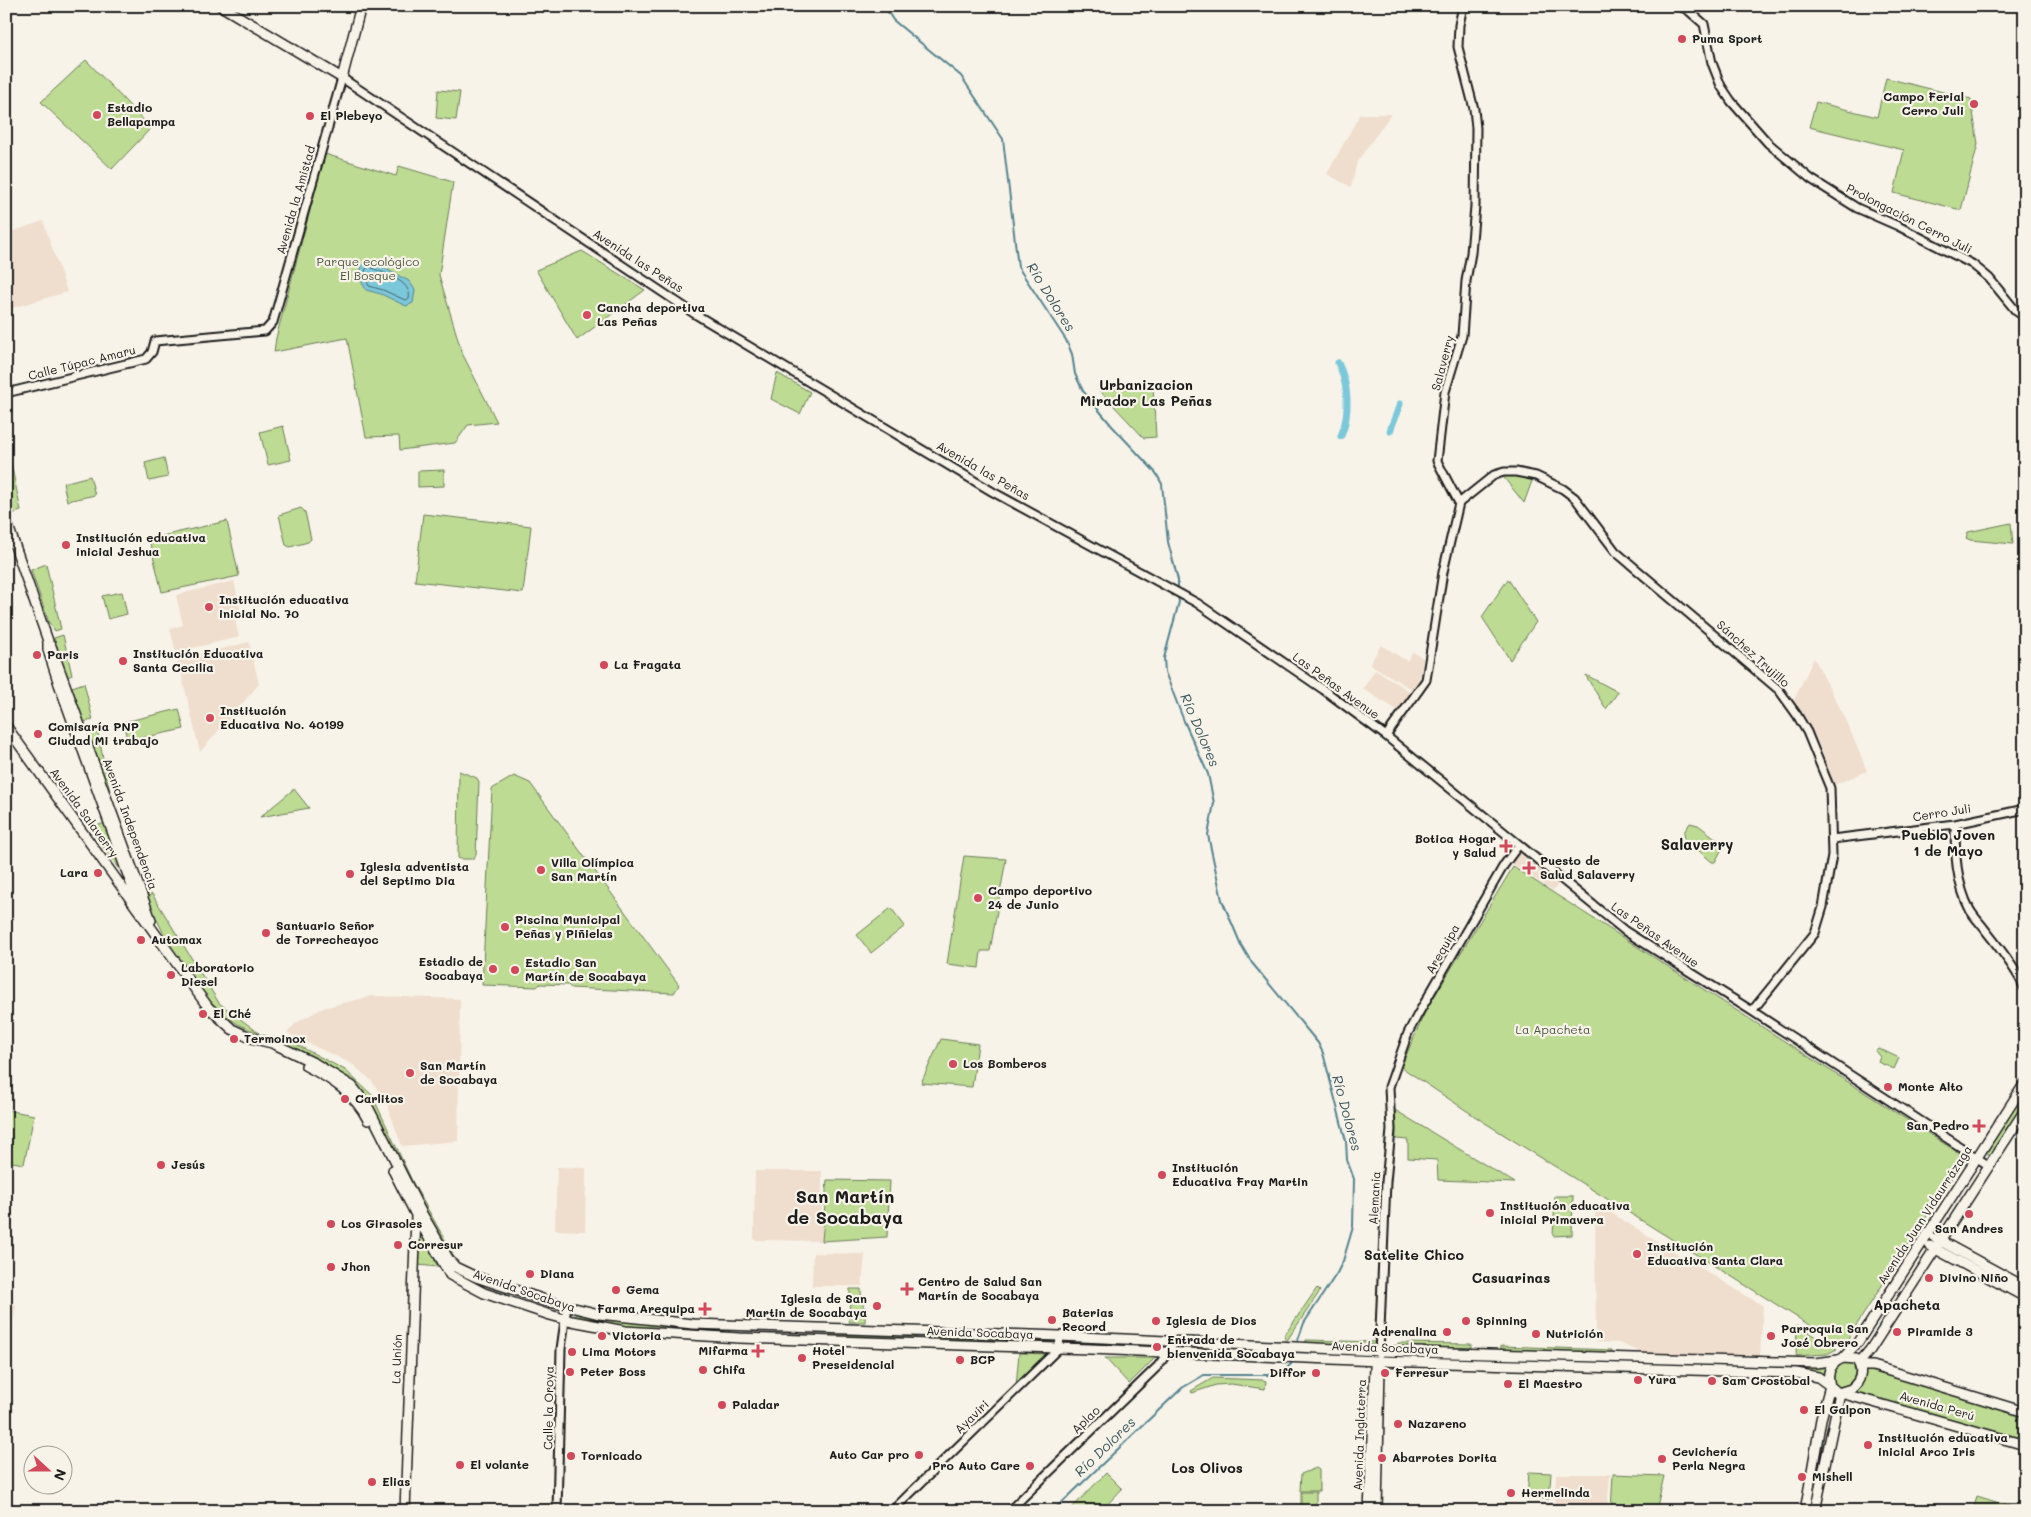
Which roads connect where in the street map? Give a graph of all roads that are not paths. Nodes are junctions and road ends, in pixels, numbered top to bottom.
1 (221, 6) edge
2 (360, 6) edge
3 (1463, 6) edge
4 (1680, 6) edge
5 (342, 78) junction
6 (2025, 317) edge
7 (270, 327) joint
8 (6, 393) edge
9 (1459, 503) junction
10 (6, 520) edge
11 (10, 543) edge
12 (1181, 594) joint
13 (48, 641) junction
14 (6, 726) edge
15 (1386, 736) junction
16 (2025, 809) edge
17 (1955, 824) junction
18 (1832, 839) junction
19 (1518, 846) junction
20 (142, 914) junction
21 (155, 932) junction
22 (2025, 989) edge
23 (1752, 1011) junction
24 (1395, 1068) joint
25 (2025, 1083) edge
26 (2025, 1110) edge
27 (1977, 1158) junction
28 (1988, 1165) junction
29 (419, 1213) junction
30 (1926, 1238) junction
31 (1937, 1245) junction
32 (2025, 1287) edge
33 (2025, 1297) edge
34 (567, 1306) junction
35 (564, 1320) junction
36 (1060, 1336) junction
37 (1175, 1342) junction
38 (1059, 1348) junction
39 (1380, 1351) junction
40 (1169, 1353) junction
41 (1841, 1359) junction
42 (1378, 1361) junction
43 (1859, 1364) junction
44 (1829, 1385) junction
45 (1840, 1393) junction
46 (2025, 1412) edge
47 (2025, 1445) edge
48 (405, 1511) edge
49 (557, 1511) edge
50 (892, 1511) edge
51 (1009, 1511) edge
52 (1369, 1511) edge
53 (1376, 1511) edge
54 (1804, 1511) edge
55 (1815, 1511) edge

1 - 5 main road, Avenida las Peñas
2 - 5 main road
3 - 9 street, Salaverry
4 - 6 street, Prolongación Cerro Juli
5 - 7 street, Avenida la Amistad
5 - 12 street, Avenida las Peñas
7 - 8 street, Calle Túpac Amaru
9 - 15 street
9 - 18 street, Sánchez Trujillo
10 - 11 main road, Avenida Independencia
11 - 13 main road, Avenida Independencia
12 - 15 street, Las Peñas Avenue
13 - 20 main road, Avenida Independencia
13 - 21 main road, Avenida Independencia
14 - 20 main road, Avenida Salaverry
15 - 19 street, Las Peñas Avenue
16 - 17 street, Cerro Juli
17 - 18 street, Cerro Juli
17 - 22 street
18 - 23 street, Sánchez Trujillo
19 - 23 street, Las Peñas Avenue
19 - 24 street, Arequipa
20 - 21 main road, Avenida Socabaya
21 - 29 main road, Avenida Socabaya
23 - 27 street, Las Peñas Avenue
24 - 39 street, Alemania
25 - 27 main road, Avenida Juan Vidaurrázaga
26 - 28 main road, Avenida Juan Vidaurrázaga
27 - 28 street, Las Peñas Avenue
27 - 30 main road, Avenida Juan Vidaurrázaga
28 - 31 main road, Avenida Juan Vidaurrázaga
29 - 34 main road, Avenida Socabaya
29 - 35 main road, Avenida Socabaya
29 - 48 main road, La Unión
30 - 31 main road
30 - 41 main road, Avenida Juan Vidaurrázaga
31 - 32 main road
31 - 33 main road
31 - 43 main road, Avenida Juan Vidaurrázaga
34 - 35 street, Calle la Oroya
34 - 36 main road, Avenida Socabaya
35 - 38 main road, Avenida Socabaya
35 - 49 street, Calle la Oroya
36 - 37 main road, Avenida Socabaya
36 - 38 street
37 - 39 main road, Avenida Socabaya
37 - 40 street, Aplao
38 - 40 main road, Avenida Socabaya
38 - 50 street, Ayaviri
39 - 41 main road, Avenida Socabaya
39 - 42 street, Alemania
40 - 42 main road, Avenida Socabaya
40 - 51 street, Aplao
41 - 43 main road
41 - 44 main road
42 - 44 main road, Avenida Socabaya
42 - 52 main road, Avenida Inglaterra
42 - 53 main road, Avenida Inglaterra
43 - 45 main road
43 - 46 main road, Avenida Perú
44 - 45 main road
44 - 54 main road
45 - 47 main road, Avenida Perú
45 - 55 main road

